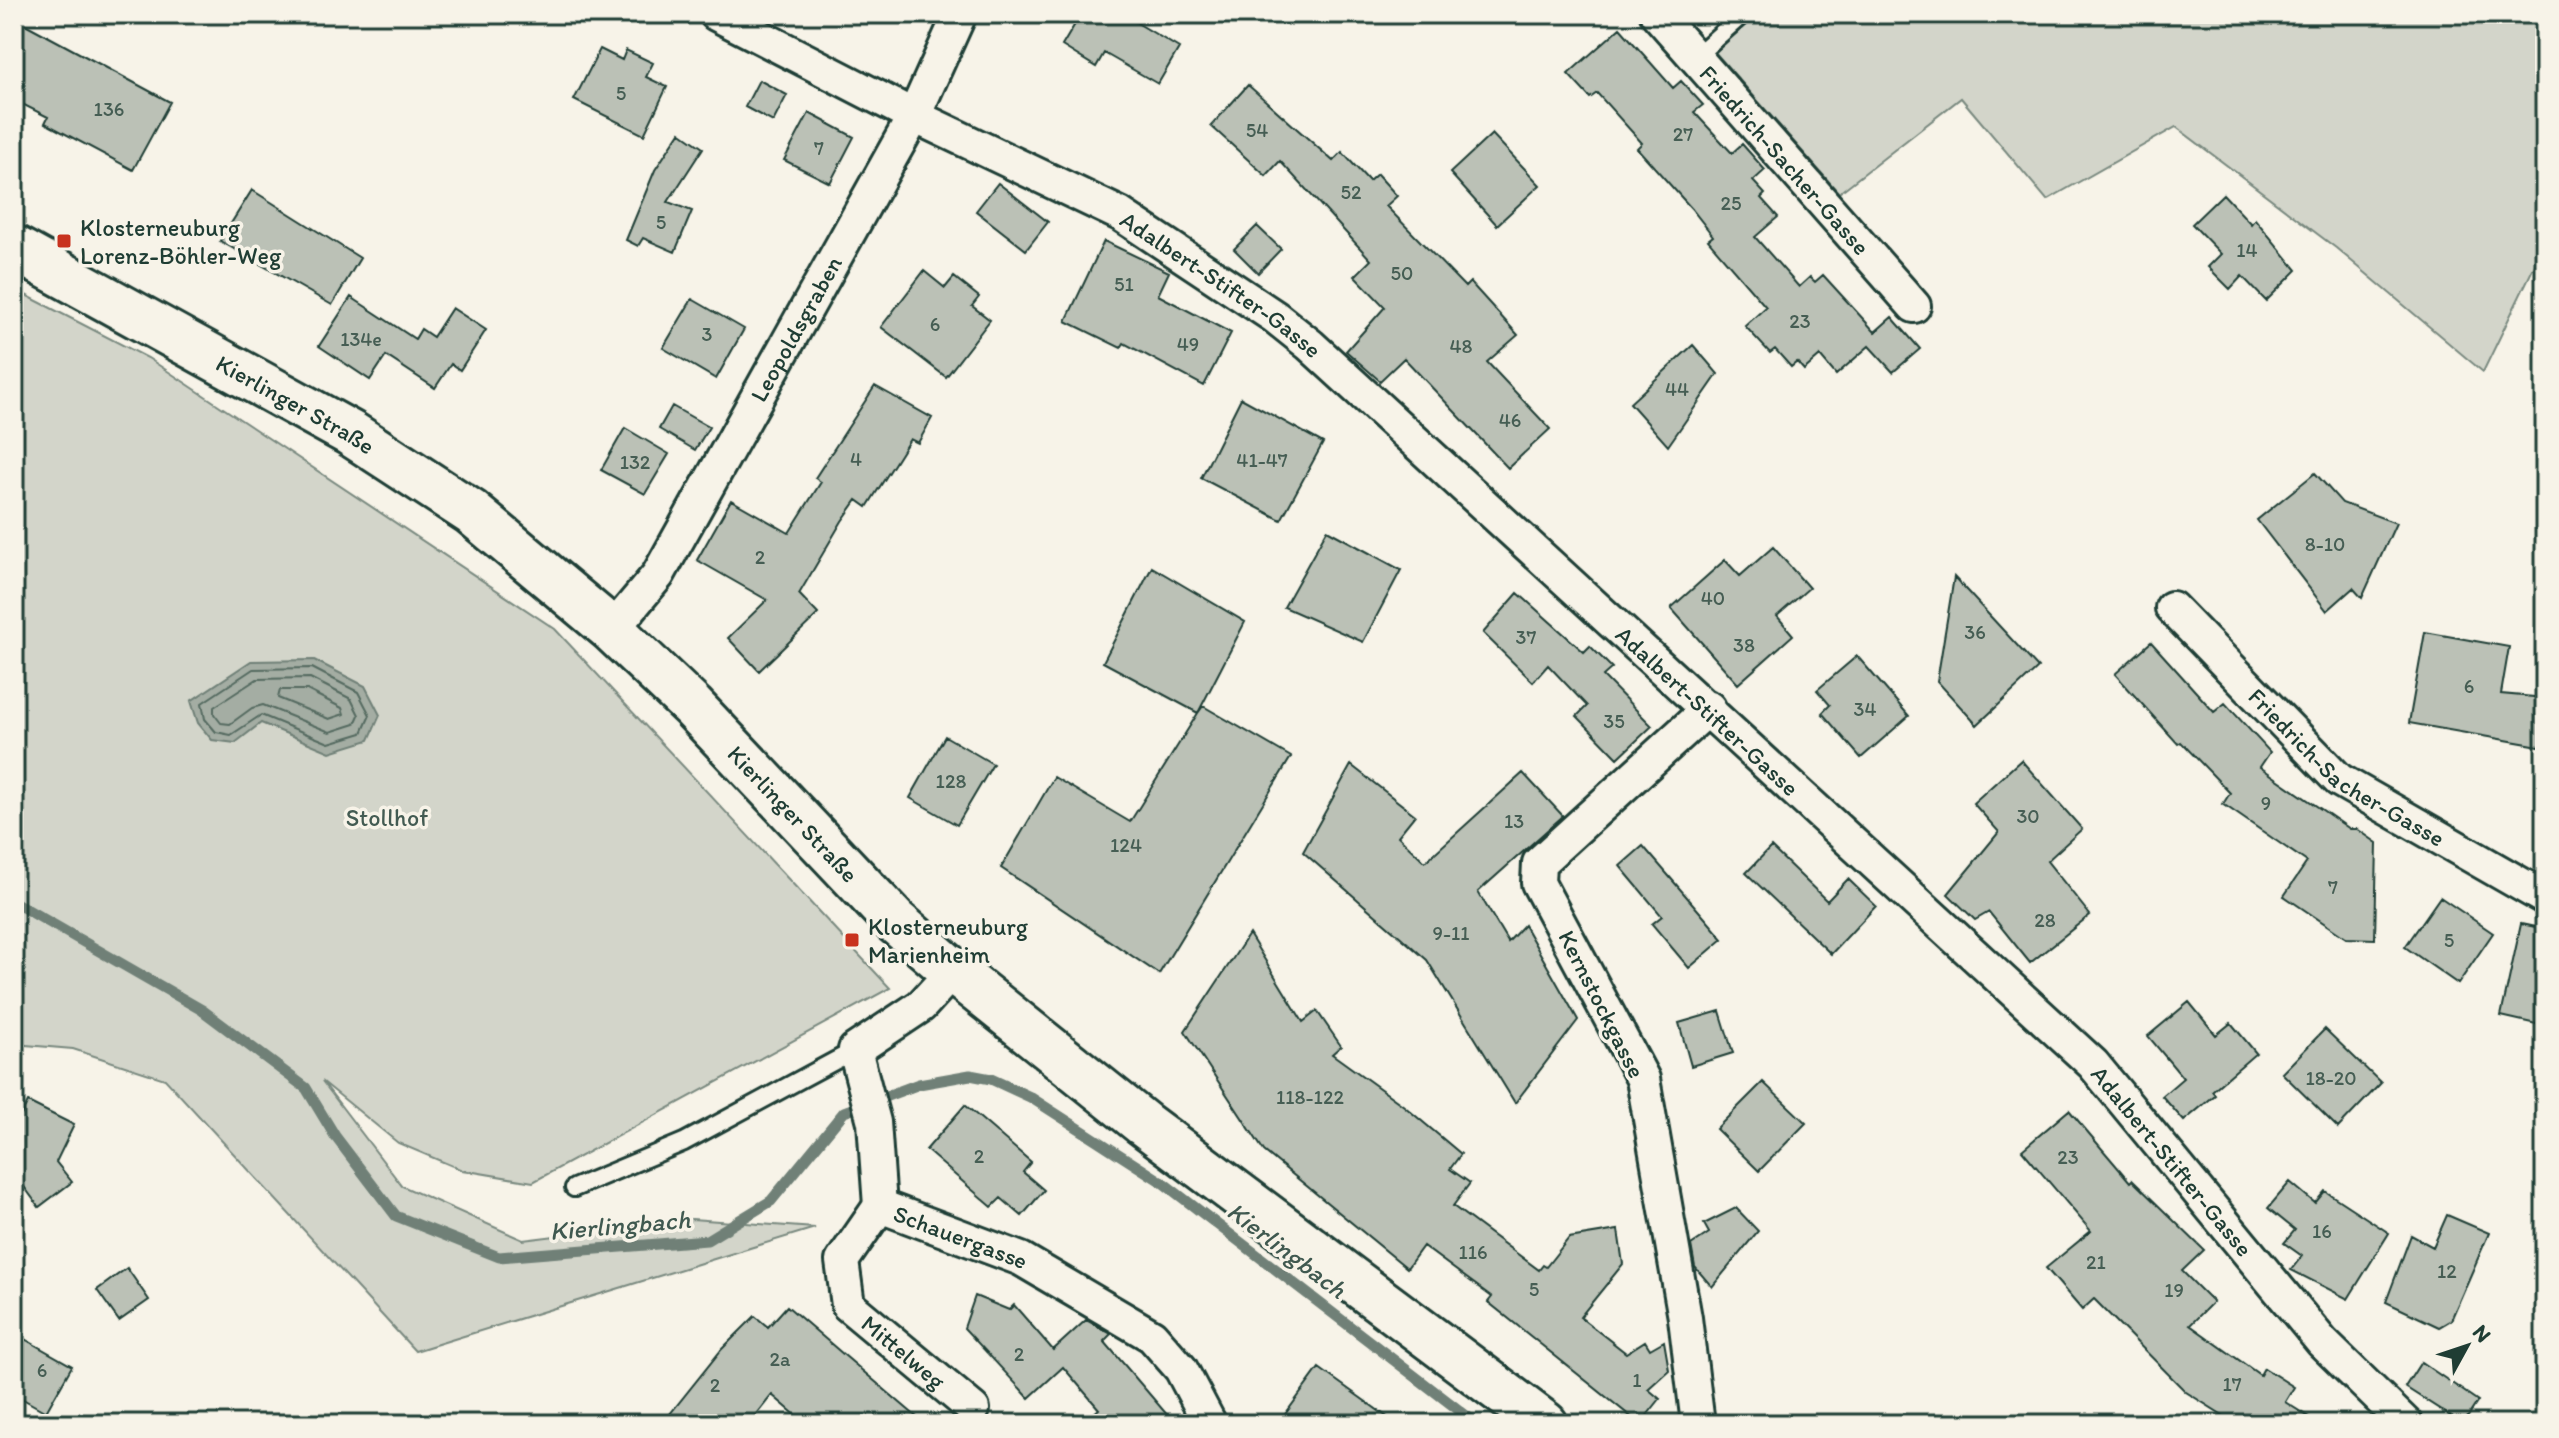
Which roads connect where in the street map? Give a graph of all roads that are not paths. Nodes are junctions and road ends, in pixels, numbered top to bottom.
1 (716, 14) edge
2 (960, 14) edge
3 (1657, 14) edge
4 (1743, 14) edge
5 (1695, 57) junction
6 (914, 116) junction
7 (14, 248) edge
8 (1914, 306) dead end
9 (2172, 608) dead end
10 (612, 630) junction
11 (1709, 708) junction
12 (2545, 898) edge
13 (953, 971) junction
14 (859, 1065) junction
15 (574, 1188) dead end
16 (880, 1206) junction
17 (973, 1409) dead end
18 (1210, 1424) edge
19 (1545, 1424) edge
20 (1698, 1424) edge
21 (2406, 1424) edge

1 - 6 street, Adalbert-Stifter-Gasse
2 - 6 street, Leopoldsgraben
3 - 5 street, Friedrich-Sacher-Gasse
4 - 5 lane
5 - 8 street, Friedrich-Sacher-Gasse
6 - 10 street, Leopoldsgraben
6 - 11 street, Adalbert-Stifter-Gasse
7 - 10 main road, Kierlinger Straße
9 - 12 street, Friedrich-Sacher-Gasse
10 - 13 main road, Kierlinger Straße
11 - 20 street, Kernstockgasse
11 - 21 street, Adalbert-Stifter-Gasse
13 - 14 street
13 - 19 main road, Kierlinger Straße
14 - 15 lane
14 - 16 street, Schauergasse
16 - 17 street, Mittelweg
16 - 18 street, Schauergasse

